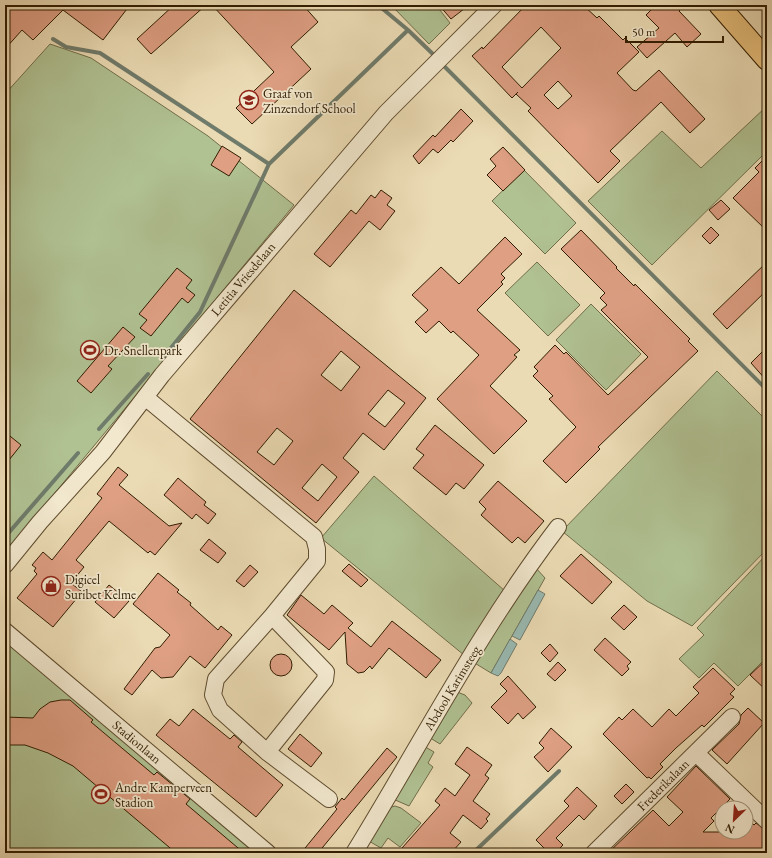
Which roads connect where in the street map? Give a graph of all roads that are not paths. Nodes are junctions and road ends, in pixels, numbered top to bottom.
1 (494, 5) edge
2 (719, 5) edge
3 (767, 60) edge
4 (145, 397) junction
5 (558, 527) dead end
6 (5, 565) edge
7 (272, 616) junction
8 (5, 631) edge
9 (732, 717) dead end
10 (267, 752) junction
11 (696, 753) junction
12 (329, 799) dead end
13 (767, 821) edge
14 (268, 853) edge
15 (354, 853) edge
16 (594, 853) edge

1 - 4 street, Letitia Vriesdelaan
2 - 3 main road
4 - 6 street, Letitia Vriesdelaan
4 - 7 street
5 - 15 street, Abdool Karimsteeg
7 - 10 street
7 - 10 street
8 - 14 street, Stadionlaan
9 - 11 street, Frederikalaan
10 - 12 street
11 - 13 street
11 - 16 street, Frederikalaan

